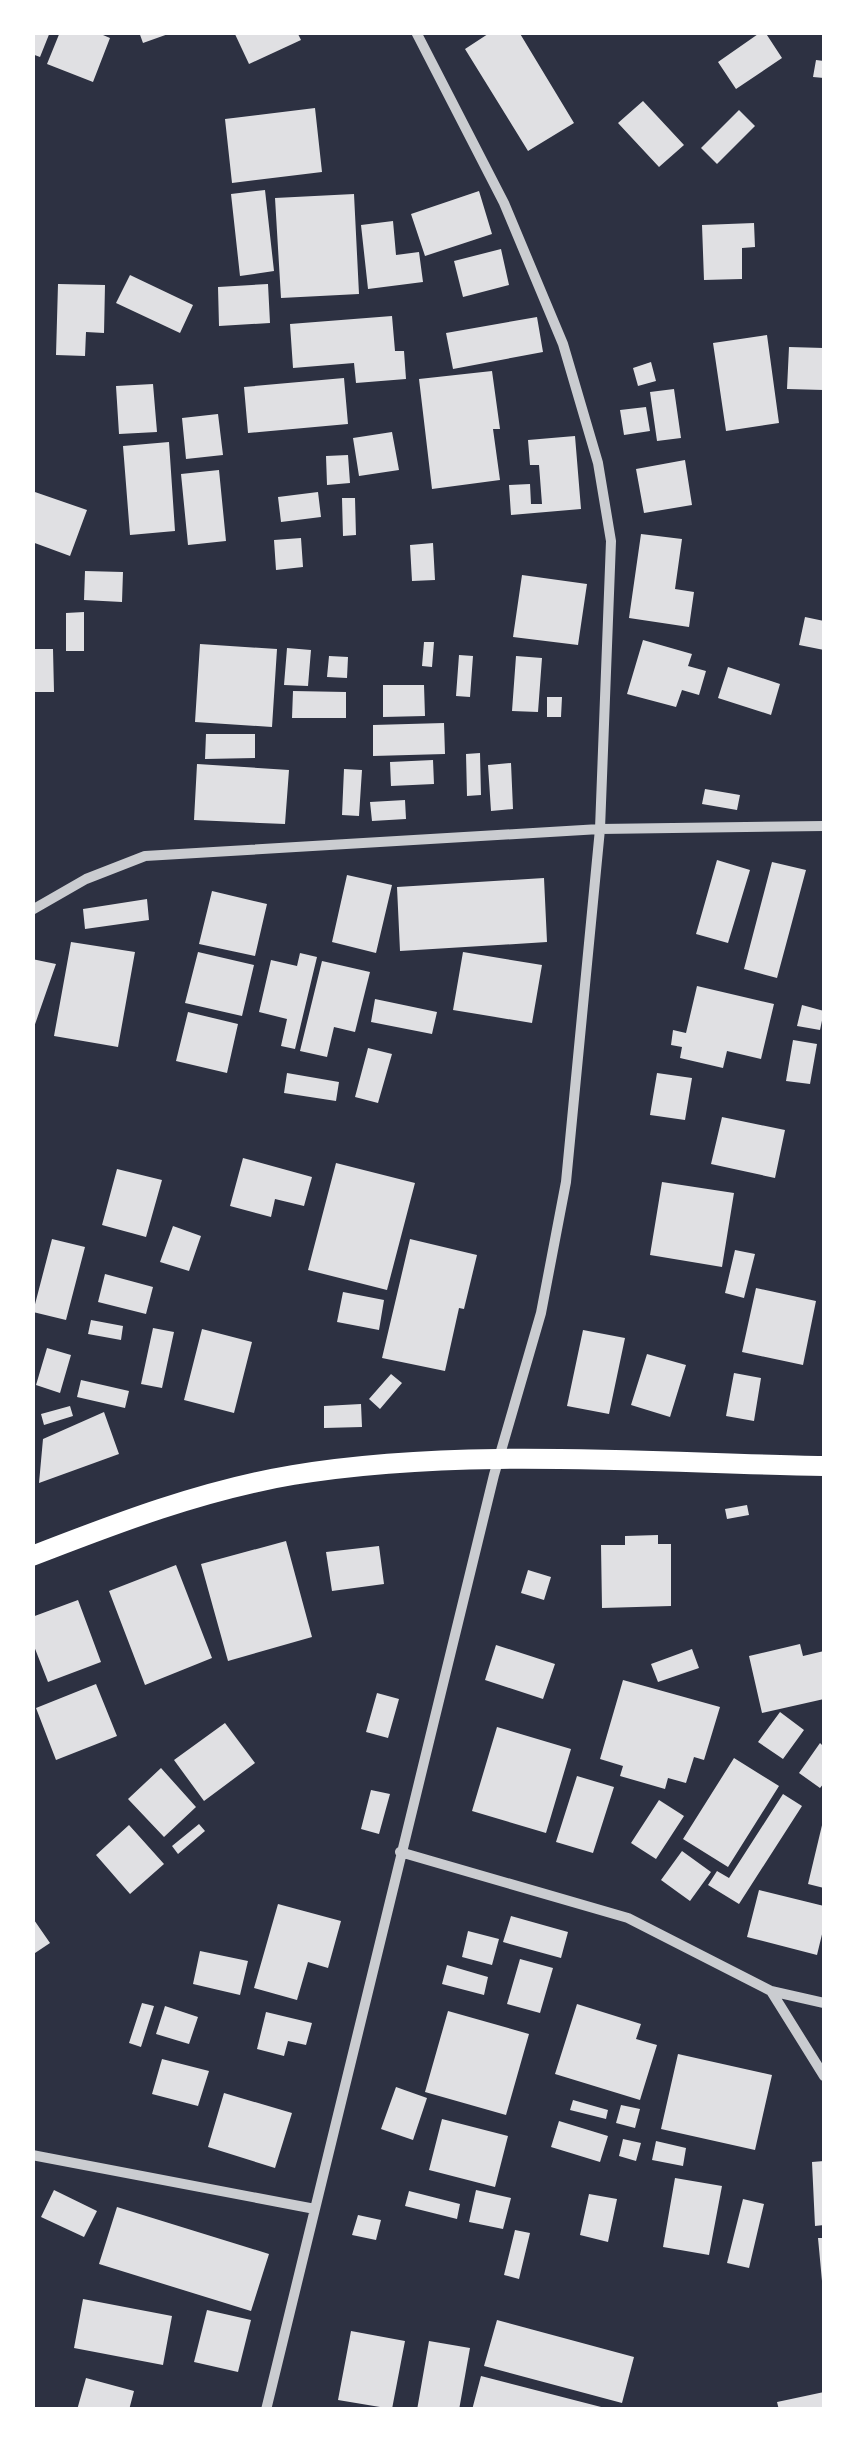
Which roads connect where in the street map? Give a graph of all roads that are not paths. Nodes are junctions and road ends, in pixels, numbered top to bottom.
1 (416, 32) edge
2 (824, 826) edge
3 (600, 829) junction
4 (32, 910) edge
5 (499, 1460) junction
6 (824, 1466) edge
7 (32, 1556) edge
8 (400, 1852) junction
9 (771, 1992) junction
10 (824, 2003) edge
11 (824, 2076) edge
12 (32, 2155) edge
13 (316, 2209) junction
14 (266, 2410) edge

1 - 3 street
2 - 3 street
3 - 4 street
3 - 5 street
5 - 6 main road
5 - 7 main road
5 - 8 street
8 - 9 street
8 - 13 street
9 - 10 street
9 - 11 street
12 - 13 street
13 - 14 street

